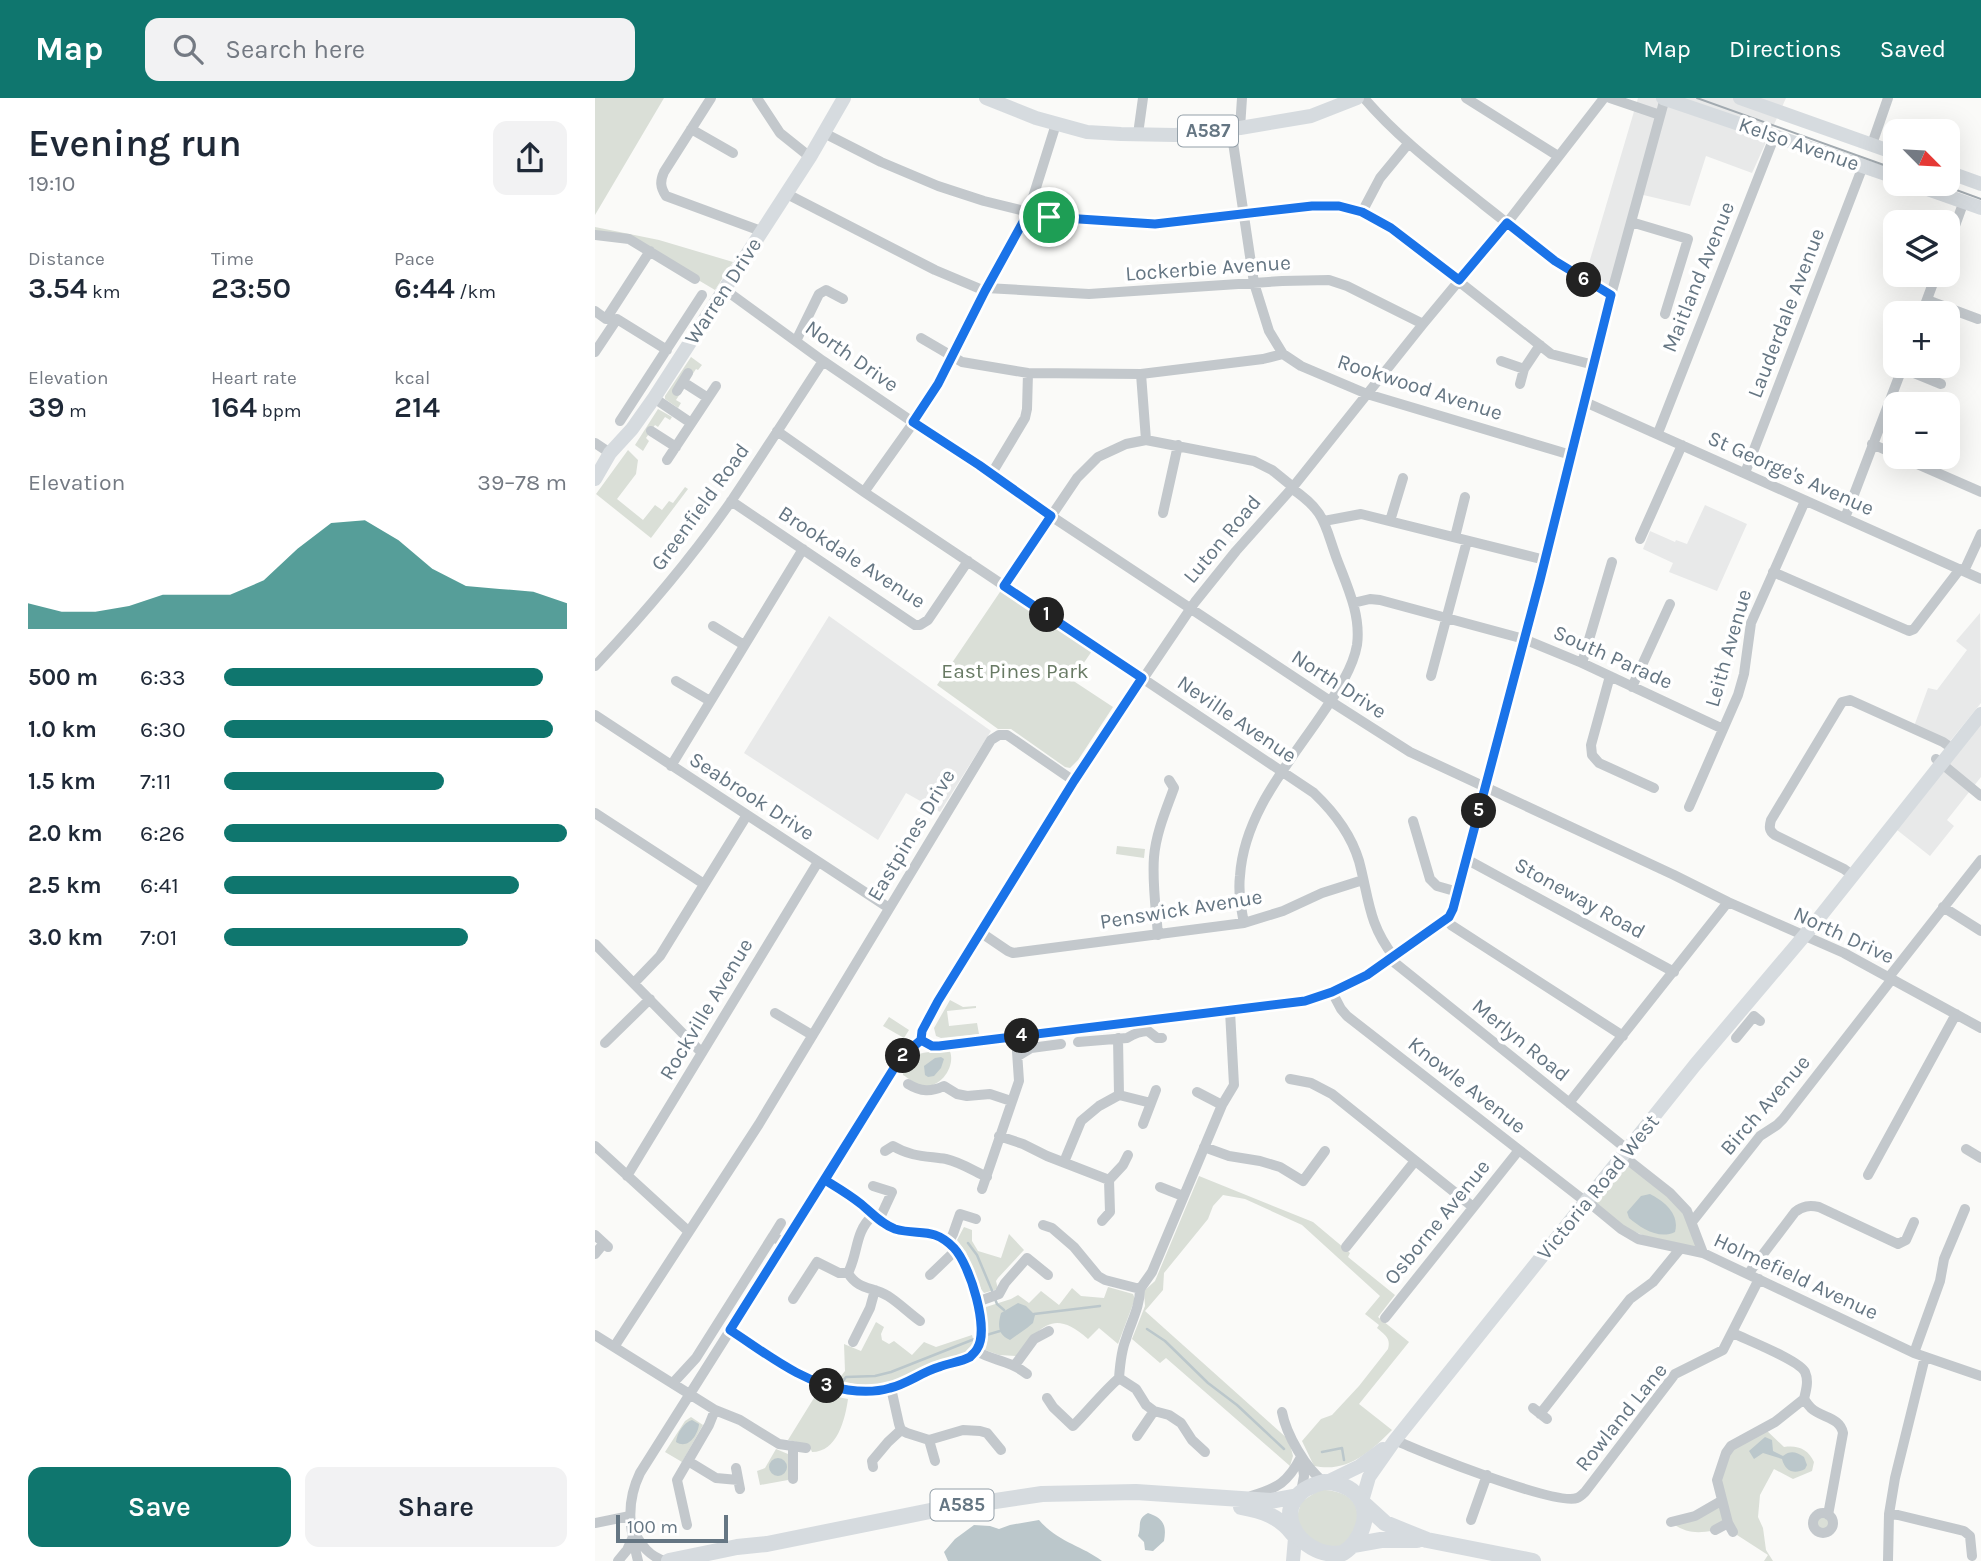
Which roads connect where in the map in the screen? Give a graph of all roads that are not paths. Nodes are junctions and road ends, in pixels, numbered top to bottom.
1 (711, 98) edge
2 (757, 98) edge
3 (844, 98) edge
4 (986, 98) edge
5 (1143, 98) edge
6 (1242, 98) edge
7 (1357, 98) edge
8 (1364, 98) edge
9 (1467, 98) edge
10 (1604, 98) edge
11 (1610, 98) edge
12 (1665, 98) edge
13 (1740, 98) edge
14 (1888, 98) edge
15 (1660, 115) junction
16 (1056, 124) junction
17 (691, 129) junction
18 (1235, 129) junction
19 (824, 133) junction
20 (1138, 134) junction
21 (1775, 135) junction
22 (1408, 144) junction
23 (1872, 144) junction
24 (1883, 148) edge
25 (733, 153) dead end
26 (1558, 156) junction
27 (810, 157) junction
28 (1863, 166) junction
29 (1883, 173) edge
30 (1960, 176) edge
31 (1981, 184) edge
32 (787, 194) junction
33 (1949, 196) edge
34 (1964, 201) junction
35 (1981, 208) edge
36 (1362, 212) junction
37 (1960, 212) edge
38 (1028, 213) junction
39 (1243, 214) junction
40 (1630, 222) junction
41 (1507, 223) junction
42 (761, 231) junction
43 (595, 235) edge
44 (650, 251) junction
45 (695, 279) dead end
46 (1459, 280) junction
47 (1254, 283) junction
48 (1932, 287) edge
49 (724, 289) junction
50 (986, 290) junction
51 (702, 295) dead end
52 (1611, 295) junction
53 (843, 299) dead end
54 (1927, 299) joint
55 (595, 312) edge
56 (1665, 314) dead end
57 (612, 319) junction
58 (1978, 319) dead end
59 (1423, 324) junction
60 (921, 338) dead end
61 (796, 341) junction
62 (1540, 345) junction
63 (667, 350) junction
64 (595, 352) edge
65 (1283, 354) junction
66 (953, 357) junction
67 (823, 360) junction
68 (1501, 361) dead end
69 (1594, 365) junction
70 (1524, 369) junction
71 (1028, 373) junction
72 (1140, 374) junction
73 (1898, 378) edge
74 (1927, 378) edge
75 (683, 382) dead end
76 (1520, 384) dead end
77 (1941, 384) dead end
78 (1367, 394) junction
79 (654, 398) junction
80 (1585, 402) junction
81 (620, 421) dead end
82 (913, 422) junction
83 (691, 424) junction
84 (650, 431) dead end
85 (777, 431) junction
86 (1658, 433) junction
87 (1146, 440) junction
88 (595, 443) edge
89 (1872, 444) junction
90 (1178, 445) junction
91 (1682, 445) junction
92 (1883, 449) edge
93 (610, 453) junction
94 (1571, 455) junction
95 (1928, 469) edge
96 (992, 473) junction
97 (1745, 473) junction
98 (1403, 478) dead end
99 (595, 479) edge
100 (1292, 487) junction
101 (864, 492) junction
102 (1981, 492) edge
103 (1465, 497) dead end
104 (1805, 500) junction
105 (731, 501) junction
106 (1163, 513) dead end
107 (1051, 516) junction
108 (1845, 518) junction
109 (1324, 521) junction
110 (1391, 521) junction
111 (1981, 534) edge
112 (1455, 537) junction
113 (1640, 539) dead end
114 (1467, 541) junction
115 (803, 549) junction
116 (1545, 560) junction
117 (968, 561) junction
118 (1612, 562) dead end
119 (1962, 570) junction
120 (1773, 572) junction
121 (1981, 579) edge
122 (1004, 586) junction
123 (1353, 603) junction
124 (1670, 604) dead end
125 (1190, 608) junction
126 (1447, 618) junction
127 (713, 626) dead end
128 (1524, 639) junction
129 (744, 645) junction
130 (1582, 663) junction
131 (595, 666) edge
132 (1431, 676) dead end
133 (1610, 677) junction
134 (1142, 678) junction
135 (676, 681) dead end
136 (1632, 687) junction
137 (710, 701) junction
138 (1330, 701) junction
139 (1981, 703) edge
140 (1981, 714) edge
141 (595, 715) edge
142 (1723, 729) junction
143 (1950, 747) junction
144 (1939, 762) junction
145 (671, 766) junction
146 (1282, 773) junction
147 (1074, 781) junction
148 (1176, 784) dead end
149 (1486, 788) junction
150 (1654, 788) dead end
151 (1981, 796) edge
152 (1689, 807) dead end
153 (595, 813) edge
154 (747, 815) junction
155 (1413, 821) dead end
156 (1466, 859) junction
157 (1981, 860) edge
158 (818, 862) junction
159 (1850, 873) junction
160 (1363, 880) junction
161 (704, 884) junction
162 (1458, 892) junction
163 (1728, 902) junction
164 (1943, 907) junction
165 (889, 908) junction
166 (1447, 920) junction
167 (1244, 923) junction
168 (980, 932) junction
169 (1981, 932) edge
170 (1158, 934) junction
171 (1803, 936) junction
172 (595, 944) edge
173 (1393, 958) junction
174 (1674, 972) junction
175 (1891, 978) junction
176 (633, 983) junction
177 (1332, 992) junction
178 (650, 999) junction
179 (1230, 1011) junction
180 (775, 1013) dead end
181 (1956, 1014) junction
182 (1760, 1021) dead end
183 (1981, 1028) edge
184 (813, 1035) junction
185 (1623, 1036) junction
186 (1735, 1036) junction
187 (1016, 1037) junction
188 (1118, 1038) junction
189 (1162, 1038) dead end
190 (921, 1040) junction
191 (1078, 1042) dead end
192 (605, 1043) dead end
193 (1061, 1044) dead end
194 (702, 1052) junction
195 (1018, 1056) junction
196 (1303, 1067) dead end
197 (908, 1084) dead end
198 (1156, 1090) dead end
199 (1197, 1092) dead end
200 (1119, 1095) junction
201 (1011, 1101) junction
202 (1151, 1103) junction
203 (1569, 1103) junction
204 (1222, 1105) junction
205 (1143, 1124) dead end
206 (999, 1136) junction
207 (891, 1144) dead end
208 (595, 1146) edge
209 (1204, 1147) junction
210 (1966, 1149) dead end
211 (1519, 1150) junction
212 (1325, 1151) dead end
213 (1625, 1153) junction
214 (1128, 1154) dead end
215 (1980, 1154) edge
216 (1415, 1161) junction
217 (1063, 1162) junction
218 (1868, 1175) dead end
219 (627, 1176) junction
220 (986, 1177) junction
221 (825, 1180) junction
222 (1109, 1180) junction
223 (873, 1186) dead end
224 (1160, 1187) dead end
225 (982, 1189) dead end
226 (1183, 1196) junction
227 (1586, 1202) junction
228 (1473, 1208) junction
229 (1965, 1209) dead end
230 (1110, 1216) dead end
231 (876, 1218) junction
232 (976, 1219) dead end
233 (1692, 1222) junction
234 (1914, 1222) dead end
235 (781, 1223) dead end
236 (1043, 1225) dead end
237 (688, 1231) junction
238 (595, 1235) edge
239 (773, 1236) junction
240 (785, 1244) junction
241 (952, 1246) junction
242 (1346, 1247) dead end
243 (1680, 1249) junction
244 (1703, 1253) junction
245 (595, 1259) edge
246 (848, 1273) junction
247 (930, 1275) dead end
248 (1048, 1275) dead end
249 (1753, 1276) junction
250 (1140, 1289) junction
251 (875, 1290) junction
252 (988, 1298) junction
253 (793, 1300) dead end
254 (1385, 1318) dead end
255 (920, 1321) dead end
256 (730, 1330) junction
257 (1049, 1331) dead end
258 (1733, 1333) junction
259 (595, 1335) edge
260 (853, 1342) dead end
261 (979, 1342) junction
262 (614, 1347) junction
263 (1920, 1355) junction
264 (1015, 1365) junction
265 (1027, 1374) dead end
266 (1981, 1376) edge
267 (1119, 1378) junction
268 (673, 1383) junction
269 (891, 1388) junction
270 (689, 1394) junction
271 (1047, 1398) dead end
272 (1804, 1399) junction
273 (715, 1410) junction
274 (1154, 1411) junction
275 (1282, 1412) dead end
276 (1540, 1414) dead end
277 (901, 1430) junction
278 (1137, 1436) dead end
279 (929, 1440) junction
280 (1395, 1440) junction
281 (793, 1447) junction
282 (806, 1448) dead end
283 (1000, 1450) dead end
284 (1205, 1452) dead end
285 (1301, 1457) junction
286 (688, 1461) junction
287 (935, 1461) dead end
288 (870, 1462) dead end
289 (796, 1475) dead end
290 (1487, 1475) junction
291 (738, 1479) dead end
292 (1326, 1482) junction
293 (1160, 1493) junction
294 (1299, 1494) junction
295 (1242, 1499) junction
296 (1721, 1501) junction
297 (1363, 1502) junction
298 (1889, 1514) junction
299 (1828, 1515) dead end
300 (1471, 1520) dead end
301 (631, 1522) junction
302 (1671, 1522) dead end
303 (595, 1523) edge
304 (687, 1525) dead end
305 (1715, 1530) dead end
306 (1294, 1536) junction
307 (632, 1539) junction
308 (1427, 1540) junction
309 (767, 1544) junction
310 (1353, 1545) junction
311 (1972, 1556) dead end
312 (1325, 1559) edge
313 (618, 1561) edge
314 (638, 1561) edge
315 (667, 1561) edge
316 (709, 1561) edge
317 (1293, 1561) edge
318 (1533, 1561) edge
319 (1888, 1561) edge

1 - 17 street
2 - 27 street
3 - 19 main road, Warren Drive
4 - 16 main road, A587
5 - 20 street
6 - 18 street
7 - 18 main road, A587
8 - 22 street
9 - 26 street
10 - 26 street, Luton Road
11 - 15 street
12 - 15 street
12 - 21 main road, Kelso Avenue
13 - 23 main road
14 - 23 street
15 - 40 street
16 - 20 main road, A587
16 - 38 street
17 - 25 street
17 - 42 street
18 - 20 main road, A587
18 - 39 street
19 - 27 main road, Warren Drive
19 - 38 street
21 - 28 main road, Kelso Avenue
21 - 86 street, Maitland Avenue
22 - 36 street
22 - 41 street
23 - 24 main road
26 - 41 street, Luton Road
27 - 32 main road, Warren Drive
28 - 29 main road, Kelso Avenue
28 - 97 street, Lauderdale Avenue
30 - 31 main road
32 - 42 main road, Warren Drive
32 - 50 street, Lockerbie Avenue
33 - 34 main road
34 - 35 main road
34 - 37 street
36 - 39 street
36 - 46 street
38 - 39 street
38 - 50 street
39 - 47 street
40 - 52 street
40 - 56 street
41 - 46 street, Luton Road
41 - 52 street
42 - 49 main road, Warren Drive
43 - 44 street
44 - 45 street
44 - 57 street
46 - 59 street, Luton Road
46 - 62 street
47 - 50 street, Lockerbie Avenue
47 - 59 street, Lockerbie Avenue
47 - 65 street
48 - 54 street
49 - 61 street, North Drive
49 - 79 main road, Warren Drive
50 - 66 street
51 - 63 street
52 - 69 street
53 - 61 street
54 - 58 street
55 - 57 street
57 - 63 street
57 - 64 street
59 - 78 street, Luton Road
60 - 66 street
61 - 67 street, North Drive
62 - 69 street
62 - 70 street
63 - 81 street
65 - 72 street
65 - 78 street, Rookwood Avenue
66 - 71 street
66 - 82 street
67 - 82 street, North Drive
67 - 85 street, Greenfield Road
68 - 70 street
69 - 80 street
70 - 76 street
71 - 72 street
71 - 96 street
72 - 87 street
73 - 89 street
74 - 77 street
75 - 83 street
78 - 94 street, Rookwood Avenue
78 - 100 street, Luton Road
79 - 83 street
79 - 93 main road, Warren Drive
80 - 86 street, St George's Avenue
80 - 94 street
82 - 96 street, North Drive
82 - 101 street
83 - 84 street
85 - 101 street, Neville Avenue
85 - 105 street, Greenfield Road
86 - 91 street, St George's Avenue
87 - 90 street
87 - 107 street
88 - 93 street
89 - 92 street
89 - 108 street
90 - 100 street
90 - 106 street
91 - 97 street, St George's Avenue
91 - 113 street
93 - 99 main road, Warren Drive
94 - 116 street
95 - 102 street
96 - 107 street, North Drive
97 - 104 street, St George's Avenue
98 - 110 street
100 - 109 street
100 - 125 street, Luton Road
101 - 117 street, Neville Avenue
103 - 112 street
104 - 108 street, St George's Avenue
104 - 120 street, Leith Avenue
105 - 115 street, Brookdale Avenue
105 - 131 street, Greenfield Road
107 - 122 street
107 - 125 street, North Drive
108 - 119 street, St George's Avenue
109 - 110 street
109 - 123 street
110 - 112 street
111 - 119 street
112 - 114 street
114 - 116 street
114 - 126 street
115 - 117 street, Brookdale Avenue
115 - 129 street
116 - 128 street
117 - 122 street, Neville Avenue
118 - 130 street
119 - 120 street
119 - 121 street, St George's Avenue
120 - 142 street, Leith Avenue
122 - 134 street, Neville Avenue
123 - 126 street, South Parade
123 - 138 street
124 - 136 street
125 - 134 street, Luton Road
125 - 138 street, North Drive
126 - 128 street, South Parade
126 - 132 street
127 - 129 street
128 - 130 street, South Parade
128 - 149 street
129 - 137 street
130 - 133 street, South Parade
133 - 136 street, South Parade
133 - 150 street
134 - 146 street, Neville Avenue
134 - 147 street, Luton Road
135 - 137 street
136 - 142 street, South Parade
137 - 145 street
138 - 146 street
138 - 149 street, North Drive
139 - 143 main road, Victoria Road West
140 - 143 main road, Victoria Road West
141 - 145 street, Seabrook Drive
142 - 152 street, Leith Avenue
143 - 144 main road, Victoria Road West
143 - 159 street
144 - 151 street
144 - 159 main road, Victoria Road West
145 - 154 street, Seabrook Drive
146 - 160 street, Neville Avenue
146 - 167 street
147 - 165 street, Eastpines Drive
147 - 168 street, Luton Road
148 - 170 street
149 - 156 street
149 - 163 street, North Drive
153 - 161 street
154 - 158 street, Seabrook Drive
154 - 161 street
155 - 162 street
156 - 162 street
156 - 174 street, Stoneway Road
157 - 164 street, Birch Avenue
158 - 165 street, Seabrook Drive
158 - 194 street, Rockville Avenue
159 - 171 main road, Victoria Road West
160 - 167 street, Penswick Avenue
160 - 173 street, Neville Avenue
161 - 176 street
162 - 166 street
163 - 171 street, North Drive
163 - 174 street
164 - 169 street
164 - 175 street, Birch Avenue
165 - 184 street, Eastpines Drive
166 - 173 street
166 - 185 street
167 - 170 street, Penswick Avenue
168 - 170 street, Penswick Avenue
168 - 190 street, Luton Road
171 - 175 street, North Drive
171 - 186 main road, Victoria Road West
172 - 176 street
173 - 177 street
173 - 203 street, Merlyn Road
174 - 185 street
175 - 181 street, North Drive
175 - 233 street, Birch Avenue
176 - 178 street
177 - 179 street
177 - 211 street, Knowle Avenue
178 - 192 street
178 - 194 street
179 - 187 street
179 - 204 street
180 - 184 street
181 - 183 street, North Drive
181 - 218 street
182 - 186 street
184 - 237 street, Eastpines Drive
185 - 203 street
186 - 213 main road, Victoria Road West
187 - 190 street
187 - 195 street
188 - 189 street
188 - 191 street
188 - 200 street
190 - 221 street
193 - 195 street
194 - 219 street, Rockville Avenue
195 - 201 street
196 - 216 street
197 - 201 street
198 - 202 street
199 - 204 street
200 - 202 street
200 - 217 street
201 - 206 street
202 - 205 street
203 - 213 street, Merlyn Road
204 - 209 street
206 - 217 street
206 - 220 street
207 - 220 street
208 - 219 street
209 - 212 street
209 - 226 street
210 - 215 street
211 - 227 street, Knowle Avenue
211 - 228 street, Osborne Avenue
213 - 227 main road, Victoria Road West
213 - 233 street, Merlyn Road
214 - 222 street
216 - 228 street
216 - 242 street
217 - 222 street
219 - 237 street
220 - 225 street
221 - 231 street
221 - 240 street
222 - 230 street
223 - 231 street
224 - 226 street
226 - 250 street
227 - 243 street, Holmefield Avenue
227 - 280 main road, Victoria Road West
228 - 254 street, Osborne Avenue
229 - 263 street
231 - 241 street
231 - 246 street
232 - 241 street
233 - 244 street, Merlyn Road
234 - 249 street, Rowland Lane
235 - 239 street
236 - 250 street
237 - 262 street, Eastpines Drive
238 - 245 street
239 - 240 street
239 - 268 street
240 - 256 street
241 - 247 street
241 - 252 street
243 - 244 street, Holmefield Avenue
243 - 276 street
244 - 249 street, Holmefield Avenue
246 - 251 street
246 - 253 street
248 - 252 street
249 - 258 street, Rowland Lane
249 - 263 street, Holmefield Avenue
250 - 267 street
251 - 255 street
251 - 260 street
252 - 261 street
256 - 269 street
256 - 270 street
257 - 264 street
258 - 272 street
258 - 290 street, Rowland Lane
259 - 262 street
261 - 264 street
261 - 269 street
262 - 268 street
263 - 266 street, Holmefield Avenue
263 - 298 street
264 - 265 street
267 - 271 street
267 - 274 street
268 - 270 street
269 - 277 street
270 - 273 street
270 - 301 street
272 - 296 street
272 - 299 street
273 - 281 street
273 - 286 street
274 - 278 street
274 - 284 street
275 - 285 street
277 - 279 street
277 - 288 street
279 - 283 street
279 - 287 street
280 - 290 street, Rowland Lane
280 - 292 main road, Victoria Road West
280 - 297 main road, Victoria Road West
281 - 282 street
281 - 289 street
285 - 292 street
285 - 294 street
285 - 295 street
286 - 291 street
286 - 304 street
290 - 300 street
292 - 294 highway, A585
292 - 297 highway, A585
293 - 295 highway, A585
293 - 306 highway, A585
293 - 309 highway, A585
294 - 295 highway, A585
294 - 306 highway
296 - 302 street
296 - 305 street
297 - 308 highway, A585
297 - 310 highway
298 - 311 street
298 - 319 street
301 - 303 street
301 - 307 street
301 - 315 street
306 - 312 highway, A585
306 - 317 main road
307 - 313 street
307 - 314 street
308 - 310 highway, A585
308 - 318 highway, A585
309 - 315 highway, A585
309 - 316 highway, A585
310 - 312 highway, A585

